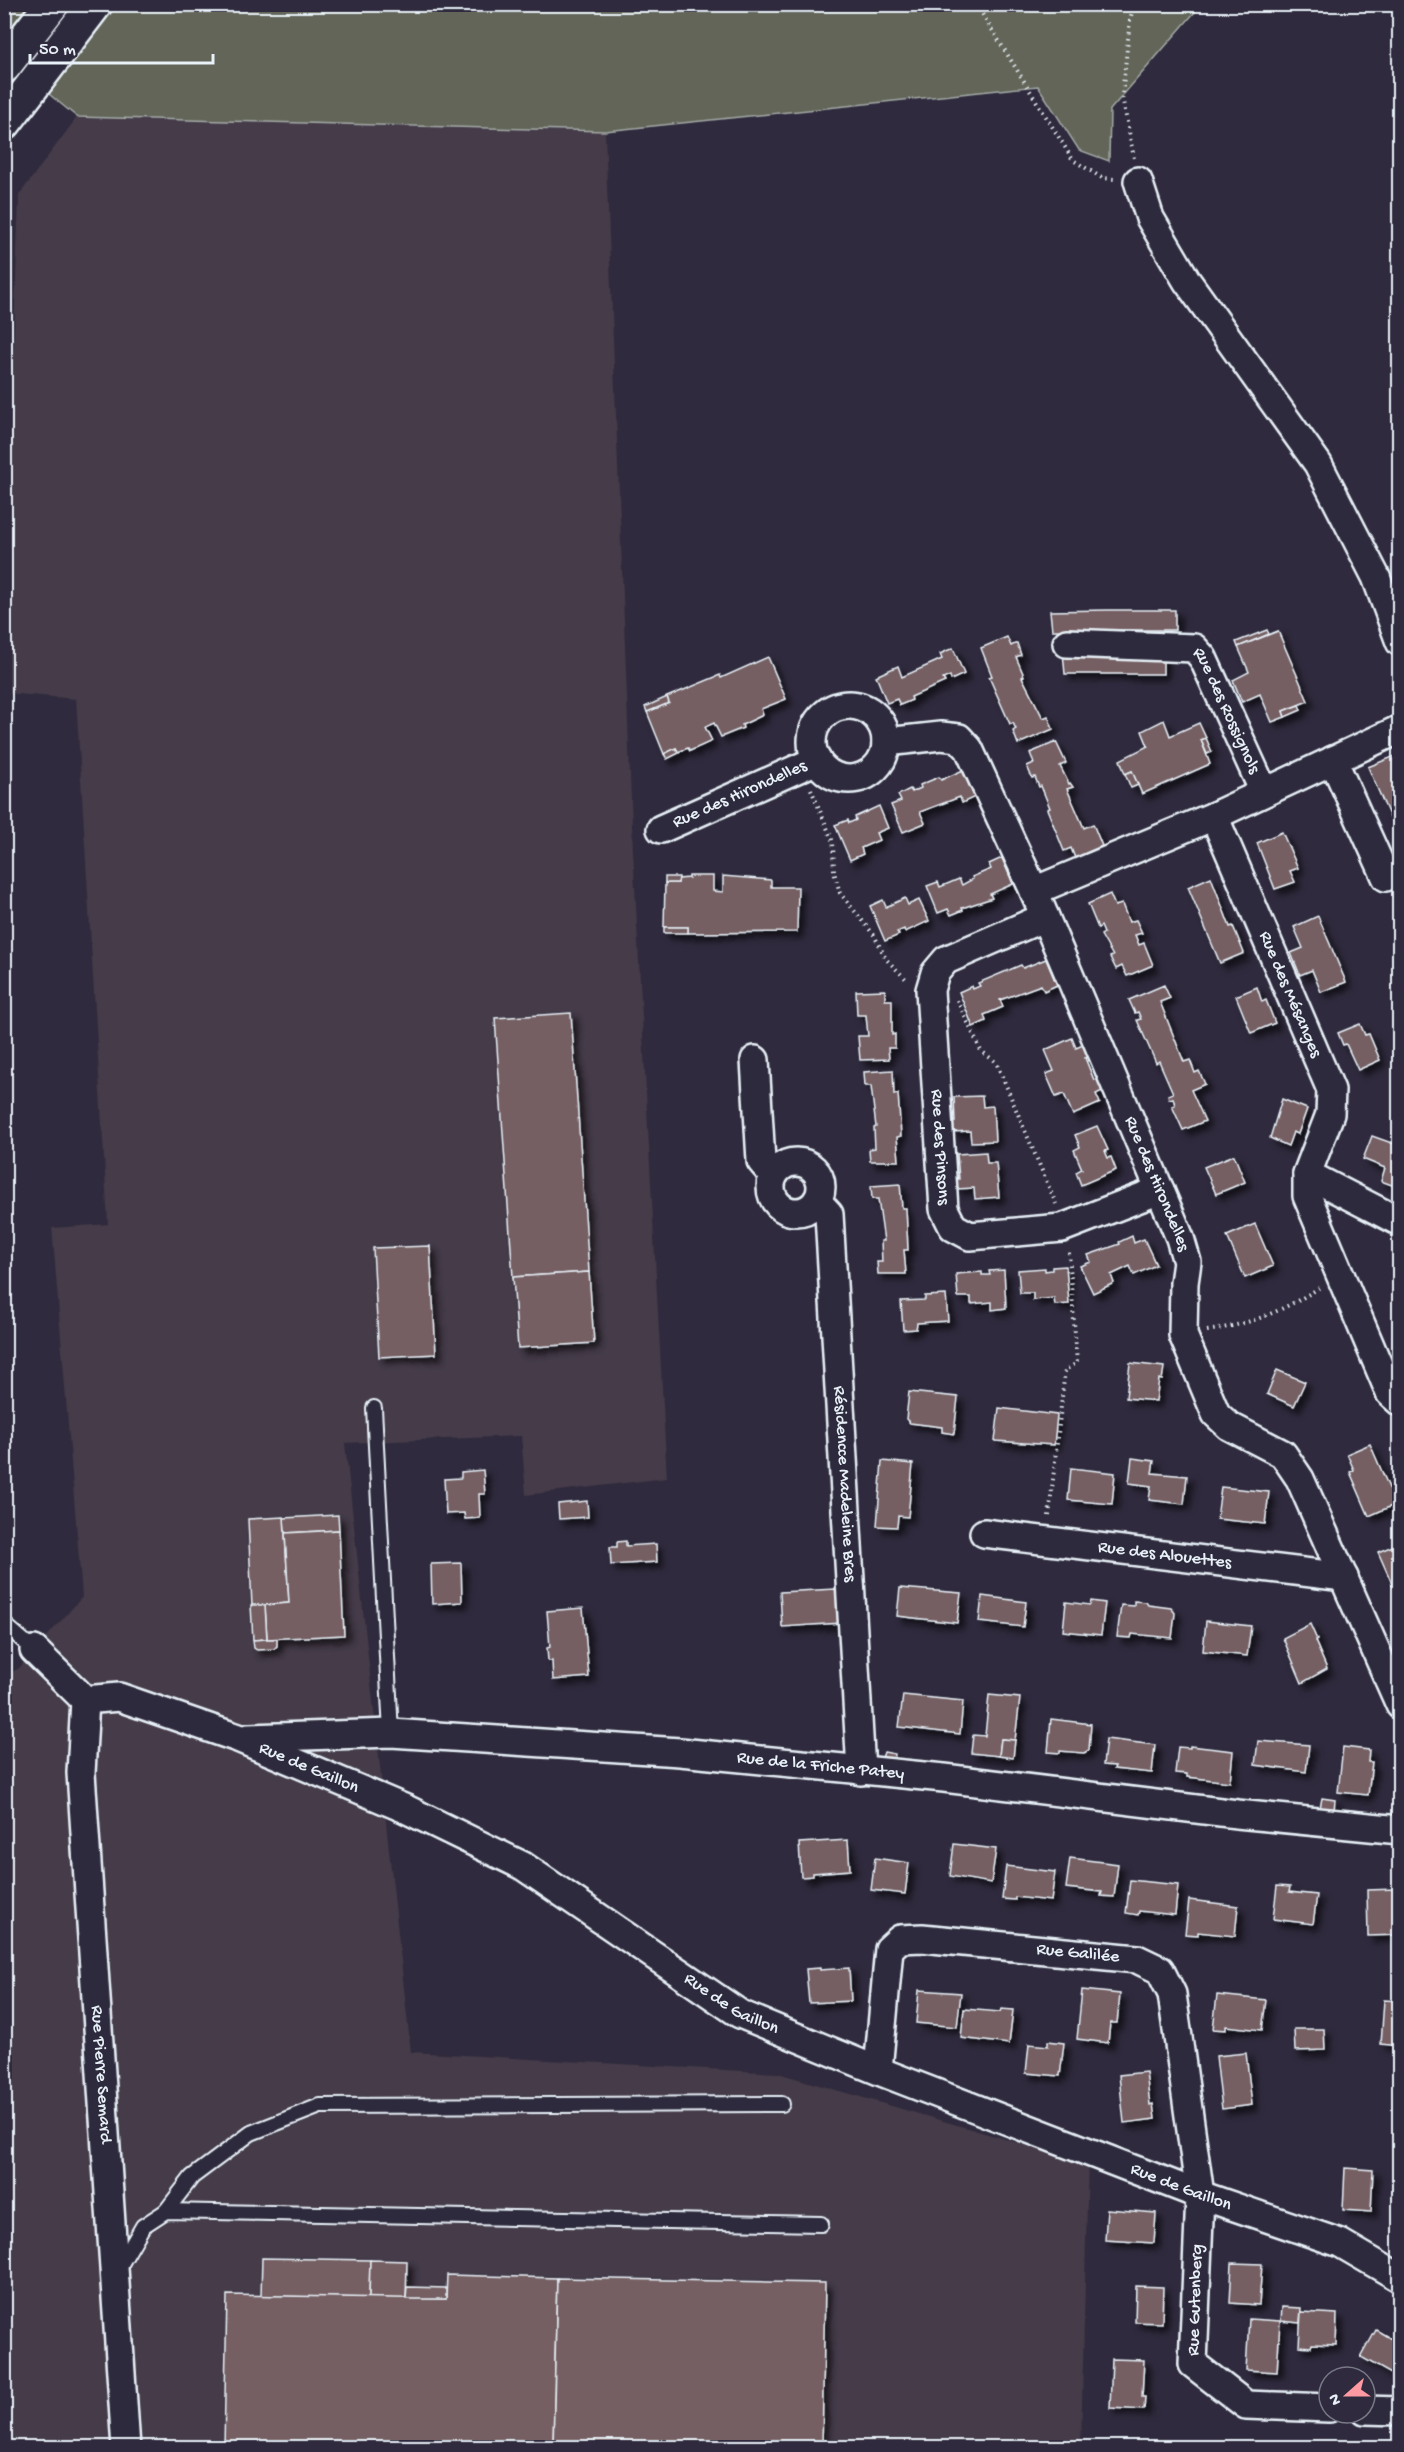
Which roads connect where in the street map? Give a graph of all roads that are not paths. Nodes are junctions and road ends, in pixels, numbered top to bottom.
1 (52, 4) edge
2 (94, 4) edge
3 (4, 66) edge
4 (4, 123) edge
5 (1138, 181) road end
6 (1400, 642) edge
7 (1066, 643) dead end
8 (1400, 729) edge
9 (886, 742) junction
10 (1333, 760) junction
11 (810, 763) junction
12 (1264, 792) junction
13 (1214, 816) junction
14 (661, 829) dead end
15 (1386, 877) dead end
16 (1034, 891) junction
17 (1045, 917) junction
18 (755, 1060) dead end
19 (1307, 1174) junction
20 (1160, 1190) junction
21 (1400, 1222) edge
22 (1400, 1402) edge
23 (374, 1408) dead end
24 (984, 1533) dead end
25 (1344, 1577) junction
26 (6, 1626) edge
27 (34, 1650) joint
28 (85, 1700) junction
29 (1400, 1704) edge
30 (391, 1733) junction
31 (238, 1738) junction
32 (861, 1771) junction
33 (1400, 1830) edge
34 (878, 2070) junction
35 (782, 2104) dead end
36 (1200, 2194) junction
37 (166, 2211) junction
38 (821, 2224) dead end
39 (115, 2274) junction
40 (1400, 2278) edge
41 (1317, 2408) edge
42 (1377, 2410) edge
43 (1400, 2411) edge
44 (126, 2448) edge

1 - 3 highway
2 - 4 highway
5 - 6 street
7 - 12 street, Rue des Rossignols
8 - 10 street, Rue des Rossignols
9 - 11 street, Rue des Hirondelles
9 - 11 street, Rue des Hirondelles
9 - 16 street, Rue des Hirondelles
10 - 12 street, Rue des Rossignols
10 - 15 street
11 - 14 street, Rue des Hirondelles
12 - 13 street, Rue des Rossignols
13 - 16 street, Rue des Rossignols
13 - 19 street, Rue des Mésanges
16 - 17 street, Rue des Hirondelles
17 - 20 street, Rue des Hirondelles
17 - 20 street, Rue des Pinsons
18 - 32 street, Résidencce Madeleine Bres
19 - 21 street
19 - 22 street, Rue des Mésanges
20 - 25 street, Rue des Hirondelles
23 - 30 lane
24 - 25 street, Rue des Alouettes
25 - 29 street, Rue des Hirondelles
26 - 27 lane
27 - 28 street
28 - 31 street, Rue de Gaillon
28 - 39 street, Rue Pierre Semard
30 - 31 street, Rue de la Friche Patey
30 - 32 street, Rue de la Friche Patey
31 - 34 street, Rue de Gaillon
32 - 33 street, Rue de la Friche Patey
34 - 36 street, Rue de Gaillon
34 - 36 street, Rue Galilée
35 - 37 lane
36 - 40 street, Rue de Gaillon
36 - 41 street, Rue Gutenberg
37 - 38 lane
37 - 39 lane
39 - 44 street, Rue Pierre Semard
42 - 43 street

